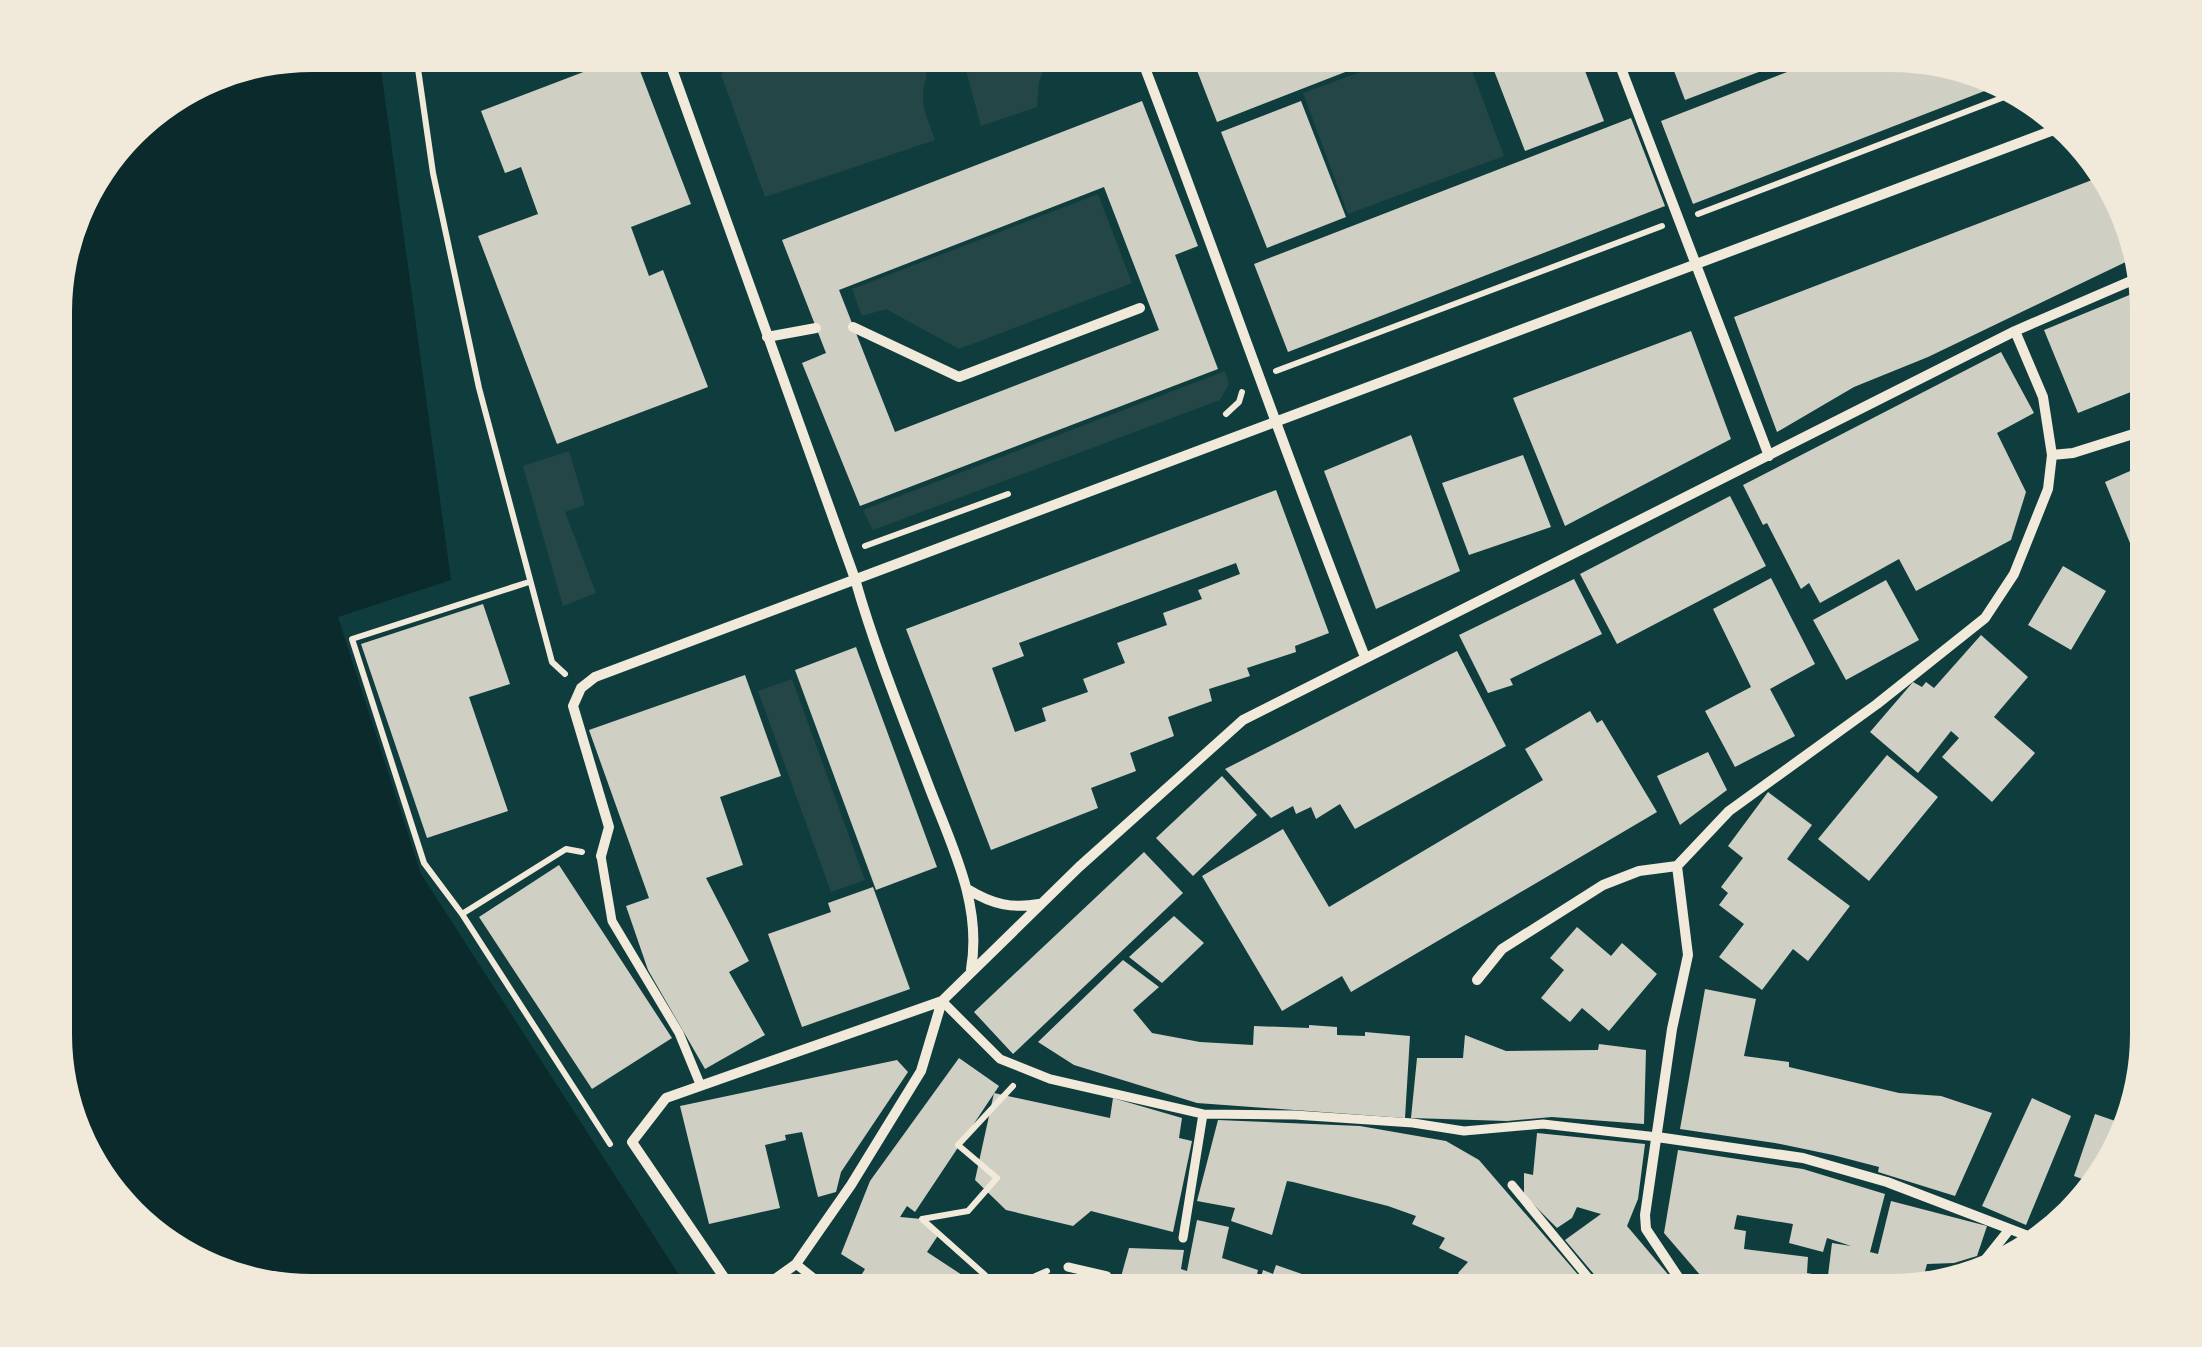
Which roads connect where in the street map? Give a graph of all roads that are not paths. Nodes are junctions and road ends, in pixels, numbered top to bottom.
1 (673, 72) edge
2 (1146, 72) edge
3 (1622, 72) edge
4 (2048, 132) edge
5 (1695, 264) junction
6 (2127, 283) edge
7 (1140, 308) dead end
8 (853, 327) dead end
9 (816, 328) dead end
10 (2015, 332) junction
11 (767, 337) junction
12 (1276, 421) junction
13 (2129, 435) edge
14 (2052, 454) junction
15 (1769, 456) junction
16 (855, 579) junction
17 (1365, 657) junction
18 (601, 856) joint
19 (1677, 866) junction
20 (969, 890) junction
21 (1040, 904) junction
22 (971, 970) junction
23 (1476, 980) dead end
24 (942, 1001) junction
25 (700, 1084) junction
26 (1203, 1114) junction
27 (1656, 1137) junction
28 (1512, 1185) dead end
29 (2009, 1230) junction
30 (2021, 1234) edge
31 (1182, 1238) dead end
32 (1992, 1251) edge
33 (796, 1264) junction
34 (1068, 1267) road end
35 (722, 1274) edge
36 (782, 1274) edge
37 (808, 1274) edge
38 (1098, 1274) edge
39 (1585, 1274) edge
40 (1676, 1274) edge

1 - 11 street
2 - 12 street
3 - 5 street
4 - 5 street
5 - 12 street
5 - 15 street
6 - 10 street
7 - 8 street
9 - 11 street
10 - 14 street
10 - 15 street
11 - 16 street
12 - 16 street
12 - 17 street
13 - 14 street
14 - 19 street
15 - 17 street
16 - 18 street
16 - 20 street
17 - 21 street
18 - 25 street
19 - 23 street
19 - 27 street
20 - 21 street
20 - 22 street
21 - 22 street
22 - 24 street
24 - 25 street
24 - 26 street
24 - 33 street
25 - 35 street
26 - 27 street
26 - 31 street
27 - 29 street
27 - 40 street
28 - 39 street
29 - 30 street
29 - 32 street
33 - 36 street
33 - 37 street
34 - 38 street

